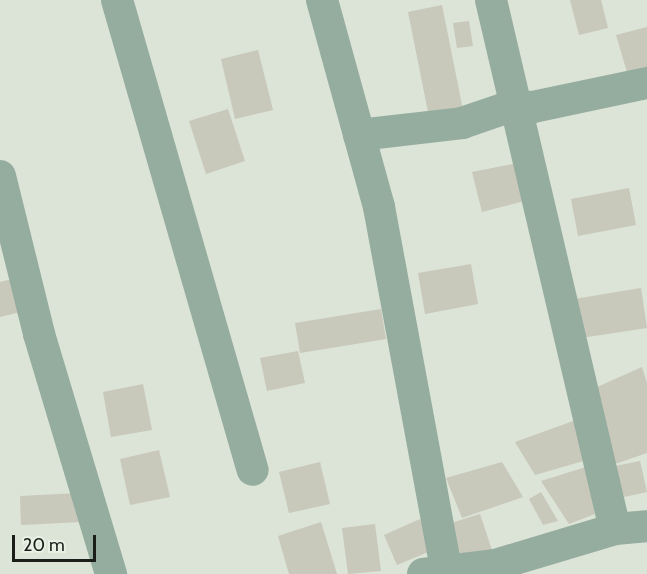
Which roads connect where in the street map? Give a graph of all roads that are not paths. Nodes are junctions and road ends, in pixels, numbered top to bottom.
1 (117, 0) edge
2 (322, 0) edge
3 (491, 0) edge
4 (647, 83) edge
5 (512, 106) junction
6 (359, 135) junction
7 (0, 176) edge
8 (253, 470) dead end
9 (647, 526) edge
10 (615, 530) junction
11 (434, 571) edge
12 (111, 574) edge

1 - 8 street
2 - 6 street
3 - 5 street
4 - 5 street
5 - 6 street
5 - 10 street
6 - 11 street
7 - 12 street
9 - 10 street
10 - 11 street

